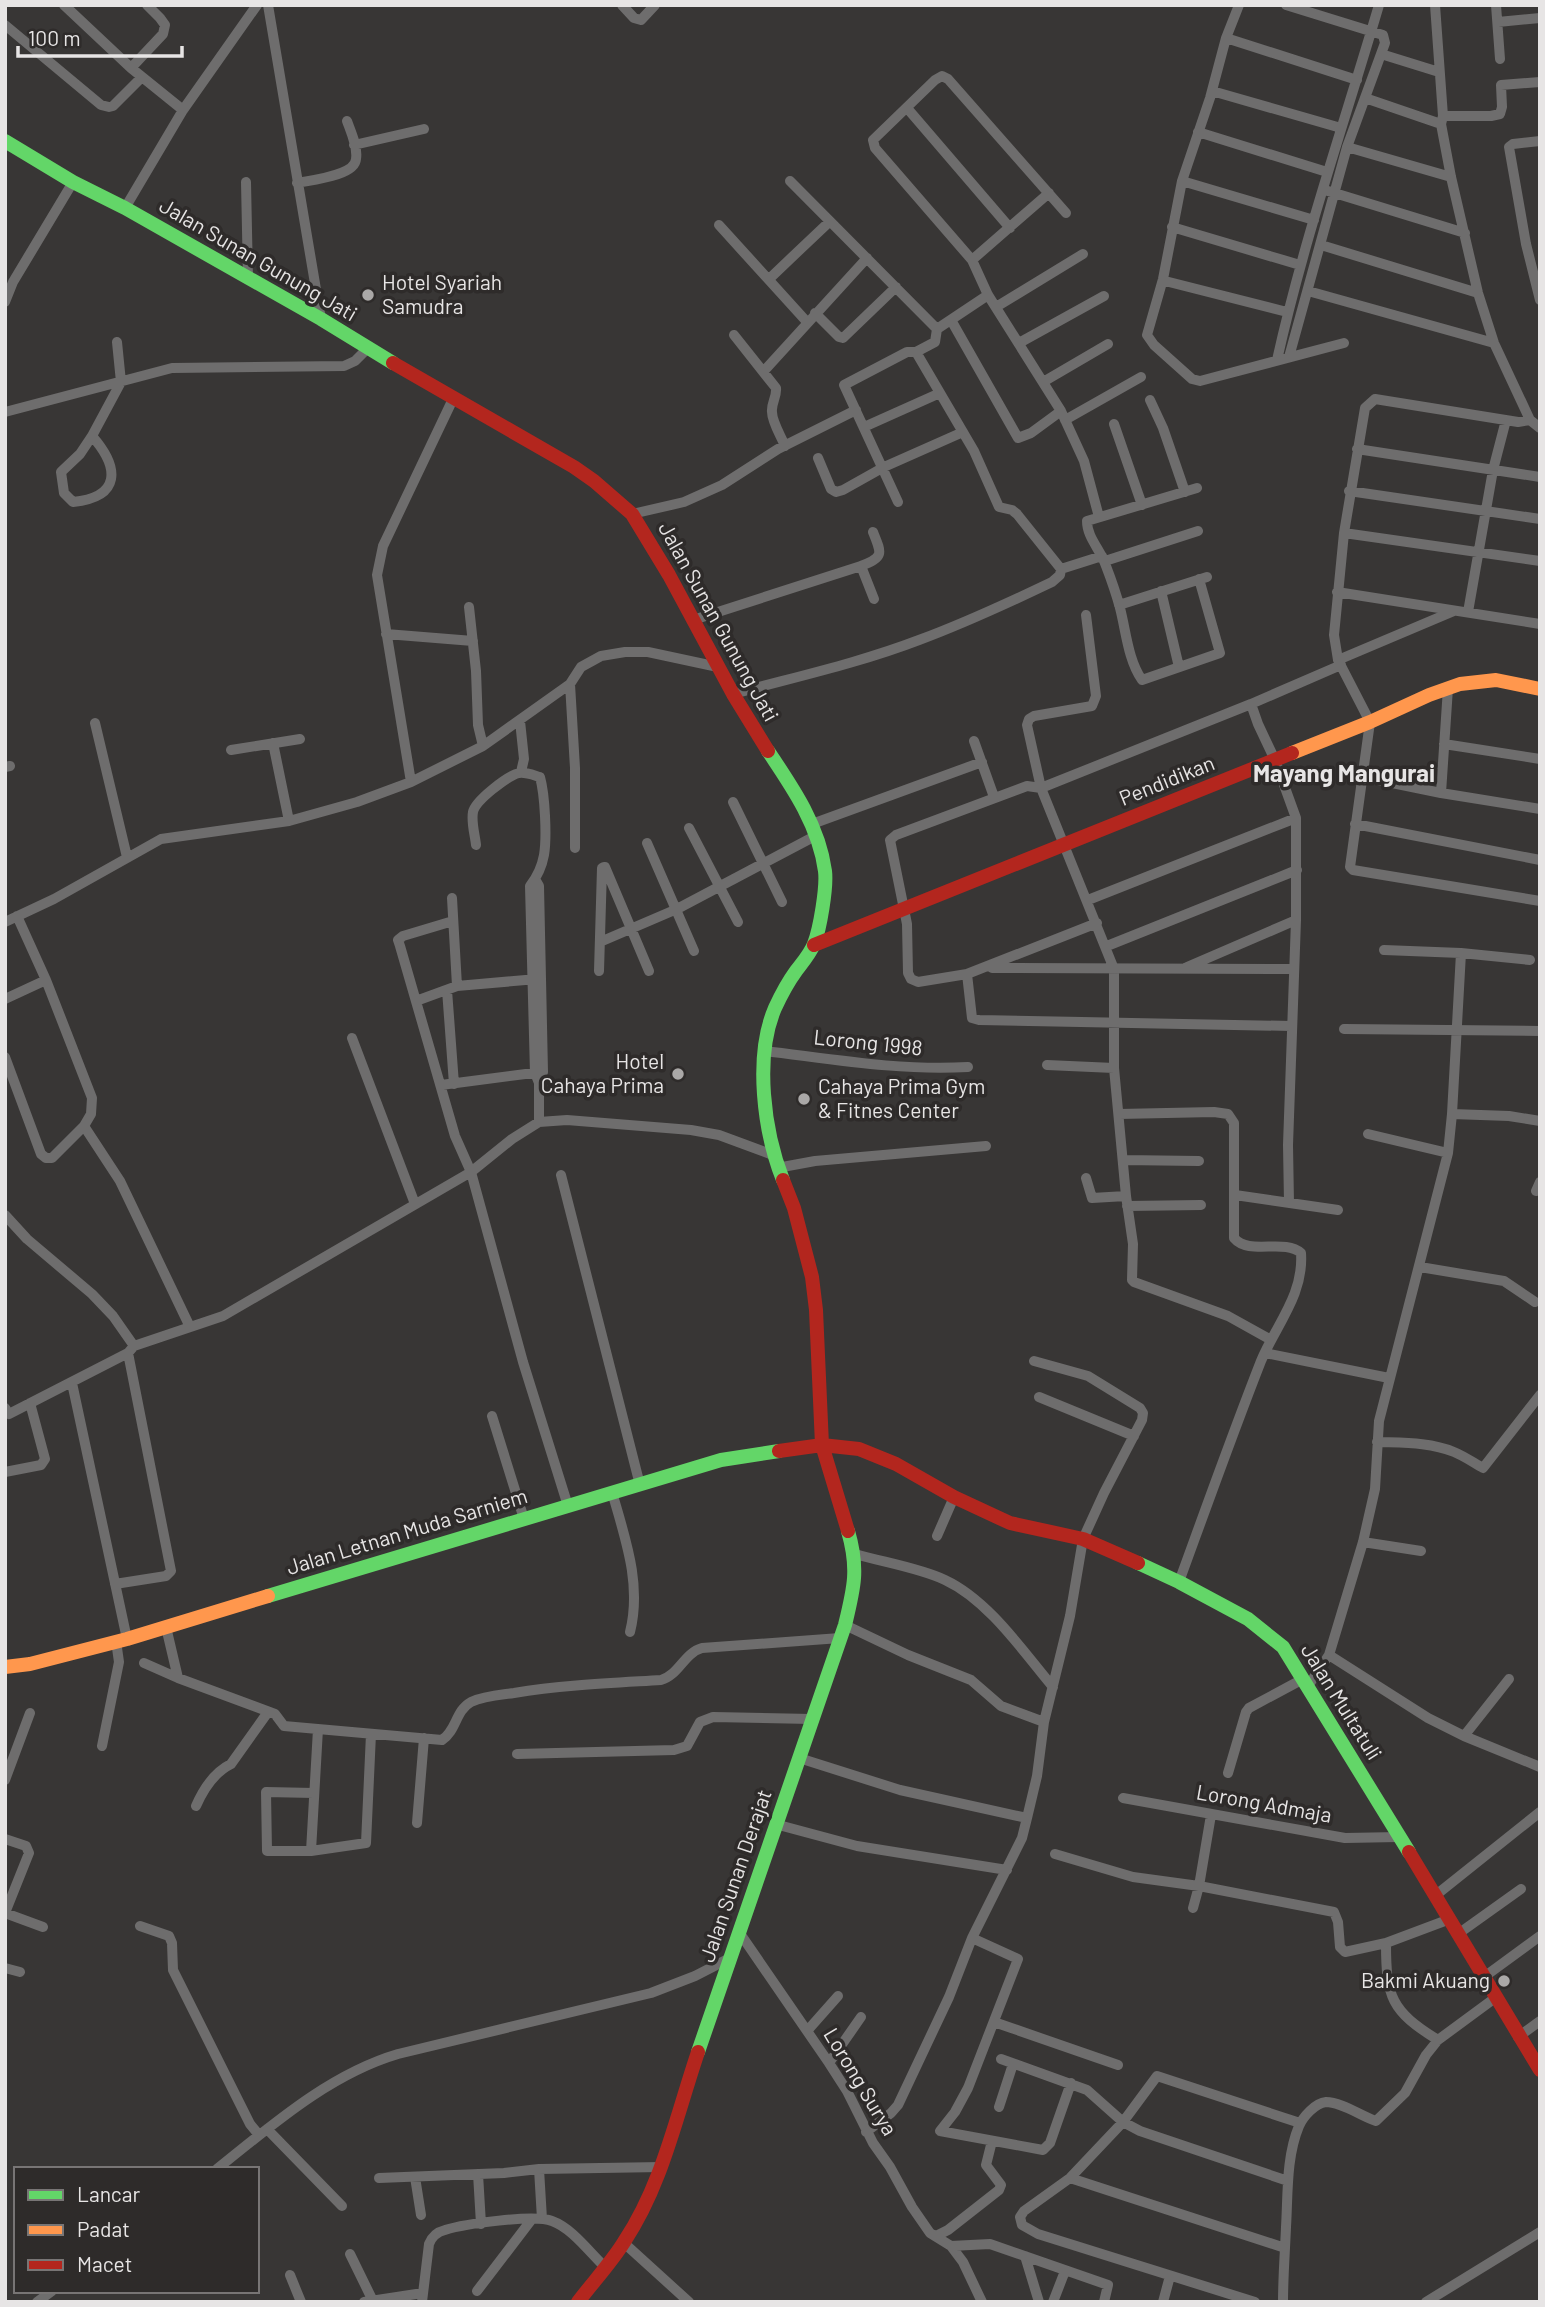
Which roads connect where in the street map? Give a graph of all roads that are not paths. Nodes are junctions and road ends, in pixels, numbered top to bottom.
1 (64, 5) edge
2 (147, 5) edge
3 (256, 5) edge
4 (268, 5) edge
5 (622, 5) edge
6 (655, 5) edge
7 (1239, 5) edge
8 (1286, 5) edge
9 (1380, 5) edge
10 (1435, 5) edge
11 (1496, 5) edge
12 (1540, 18) edge
13 (1498, 22) junction
14 (5, 25) edge
15 (1371, 32) junction
16 (1226, 38) junction
17 (1381, 54) junction
18 (1500, 59) dead end
19 (131, 68) junction
20 (1439, 72) junction
21 (142, 77) junction
22 (1357, 80) junction
23 (1540, 82) edge
24 (1212, 90) junction
25 (1365, 98) junction
26 (907, 108) junction
27 (184, 110) junction
28 (1442, 120) junction
29 (347, 121) dead end
30 (1341, 128) junction
31 (424, 129) dead end
32 (1198, 132) junction
33 (5, 141) edge
34 (1540, 141) edge
35 (354, 145) junction
36 (1347, 147) junction
37 (1327, 172) junction
38 (1451, 177) junction
39 (790, 181) dead end
40 (1182, 181) junction
41 (73, 182) junction
42 (246, 182) dead end
43 (297, 183) junction
44 (1322, 189) junction
45 (1334, 192) junction
46 (1049, 193) junction
47 (125, 208) junction
48 (1066, 213) dead end
49 (1314, 220) junction
50 (829, 222) junction
51 (719, 225) dead end
52 (1172, 227) junction
53 (1010, 228) junction
54 (1465, 233) junction
55 (1321, 245) junction
56 (1083, 254) dead end
57 (867, 258) junction
58 (972, 260) junction
59 (1300, 265) junction
60 (248, 278) junction
61 (769, 279) junction
62 (1163, 279) junction
63 (896, 287) junction
64 (1308, 291) junction
65 (1478, 293) junction
66 (988, 295) junction
67 (1104, 296) dead end
68 (1540, 300) edge
69 (5, 302) edge
70 (996, 307) junction
71 (1287, 312) junction
72 (815, 313) junction
73 (321, 319) junction
74 (951, 320) junction
75 (807, 322) junction
76 (937, 329) junction
77 (734, 335) dead end
78 (117, 342) dead end
79 (1019, 343) junction
80 (1344, 343) dead end
81 (1494, 343) junction
82 (1108, 344) dead end
83 (368, 348) junction
84 (916, 352) junction
85 (1289, 357) junction
86 (1277, 360) junction
87 (764, 372) junction
88 (1141, 377) dead end
89 (121, 382) junction
90 (1043, 382) junction
91 (940, 393) junction
92 (453, 399) junction
93 (1150, 400) dead end
94 (856, 410) junction
95 (5, 412) edge
96 (1063, 416) junction
97 (1530, 420) junction
98 (1506, 421) junction
99 (1114, 424) dead end
100 (864, 427) junction
101 (1540, 428) edge
102 (963, 432) junction
103 (92, 436) junction
104 (785, 446) junction
105 (1357, 449) junction
106 (818, 458) dead end
107 (884, 467) junction
108 (1493, 470) junction
109 (1540, 477) edge
110 (1197, 488) dead end
111 (1349, 491) junction
112 (1185, 492) junction
113 (898, 502) dead end
114 (1142, 505) junction
115 (1487, 512) junction
116 (632, 514) junction
117 (1099, 517) junction
118 (1540, 519) edge
119 (1198, 531) dead end
120 (873, 532) dead end
121 (1344, 533) junction
122 (1479, 553) junction
123 (1103, 558) junction
124 (1540, 561) edge
125 (861, 566) junction
126 (1061, 569) junction
127 (1161, 591) junction
128 (1337, 592) junction
129 (874, 599) dead end
130 (1119, 605) junction
131 (469, 607) dead end
132 (1454, 611) junction
133 (1468, 612) junction
134 (1086, 615) dead end
135 (694, 620) junction
136 (1540, 624) edge
137 (386, 634) junction
138 (473, 641) junction
139 (1340, 662) junction
140 (719, 667) junction
141 (1179, 667) junction
142 (570, 684) junction
143 (1448, 688) junction
144 (1540, 689) edge
145 (733, 694) junction
146 (1251, 704) junction
147 (520, 721) junction
148 (1370, 722) junction
149 (95, 723) dead end
150 (300, 739) dead end
151 (974, 741) dead end
152 (273, 743) junction
153 (1444, 744) junction
154 (483, 746) junction
155 (231, 750) dead end
156 (1540, 759) edge
157 (1275, 760) junction
158 (982, 762) junction
159 (521, 772) junction
160 (1363, 777) junction
161 (411, 782) junction
162 (1041, 788) junction
163 (1441, 793) junction
164 (994, 797) junction
165 (733, 802) dead end
166 (1540, 809) edge
167 (1296, 818) junction
168 (289, 821) junction
169 (1355, 824) junction
170 (690, 828) dead end
171 (814, 830) junction
172 (647, 843) dead end
173 (476, 845) dead end
174 (1063, 845) junction
175 (575, 848) dead end
176 (127, 857) junction
177 (1540, 860) edge
178 (764, 862) junction
179 (1297, 870) junction
180 (720, 886) junction
181 (452, 898) dead end
182 (1088, 901) junction
183 (1540, 901) edge
184 (782, 902) dead end
185 (677, 909) junction
186 (905, 910) junction
187 (17, 916) junction
188 (1296, 920) junction
189 (453, 921) junction
190 (5, 922) edge
191 (738, 922) dead end
192 (1097, 923) junction
193 (632, 930) junction
194 (600, 942) junction
195 (814, 945) junction
196 (1107, 946) junction
197 (1384, 950) dead end
198 (694, 951) dead end
199 (1461, 954) junction
200 (1530, 960) dead end
201 (984, 968) junction
202 (1114, 969) junction
203 (1182, 969) junction
204 (1294, 969) junction
205 (599, 971) dead end
206 (649, 971) dead end
207 (967, 974) junction
208 (536, 979) junction
209 (46, 981) junction
210 (452, 988) junction
211 (5, 999) edge
212 (416, 1001) junction
213 (1114, 1023) junction
214 (1291, 1026) junction
215 (1344, 1029) dead end
216 (1456, 1029) junction
217 (1540, 1031) edge
218 (352, 1038) dead end
219 (765, 1051) junction
220 (5, 1057) edge
221 (1047, 1065) dead end
222 (968, 1067) dead end
223 (1114, 1069) junction
224 (539, 1076) junction
225 (454, 1084) junction
226 (441, 1085) junction
227 (1119, 1114) junction
228 (1452, 1114) junction
229 (1540, 1121) edge
230 (539, 1122) junction
231 (84, 1126) junction
232 (1368, 1134) dead end
233 (986, 1146) dead end
234 (1448, 1153) junction
235 (1123, 1160) junction
236 (775, 1161) junction
237 (1199, 1161) dead end
238 (471, 1172) junction
239 (561, 1175) dead end
240 (1086, 1178) dead end
241 (1235, 1195) junction
242 (1127, 1201) junction
243 (1289, 1203) junction
244 (415, 1204) junction
245 (1201, 1205) dead end
246 (1338, 1210) dead end
247 (5, 1215) edge
248 (1420, 1266) junction
249 (1535, 1301) dead end
250 (190, 1327) junction
251 (1270, 1340) junction
252 (131, 1350) junction
253 (1265, 1353) junction
254 (1034, 1361) dead end
255 (1389, 1378) junction
256 (72, 1383) junction
257 (1540, 1395) edge
258 (1039, 1397) dead end
259 (30, 1403) junction
260 (5, 1408) edge
261 (492, 1416) dead end
262 (1134, 1436) junction
263 (1377, 1442) junction
264 (822, 1445) junction
265 (5, 1472) edge
266 (640, 1485) junction
267 (612, 1492) junction
268 (954, 1497) junction
269 (568, 1506) junction
270 (524, 1519) junction
271 (937, 1536) dead end
272 (1083, 1539) junction
273 (1363, 1542) junction
274 (1421, 1551) dead end
275 (855, 1554) junction
276 (1179, 1582) junction
277 (115, 1584) junction
278 (166, 1627) junction
279 (842, 1631) junction
280 (630, 1632) dead end
281 (121, 1640) junction
282 (1329, 1655) junction
283 (144, 1663) dead end
284 (5, 1667) edge
285 (178, 1678) junction
286 (1509, 1679) dead end
287 (1305, 1683) junction
288 (1053, 1687) junction
289 (268, 1712) junction
290 (30, 1713) dead end
291 (812, 1718) junction
292 (1044, 1722) junction
293 (318, 1729) junction
294 (371, 1734) junction
295 (1464, 1736) junction
296 (424, 1738) junction
297 (102, 1746) dead end
298 (517, 1754) dead end
299 (799, 1758) junction
300 (1540, 1767) edge
301 (1228, 1773) dead end
302 (5, 1780) edge
303 (314, 1793) junction
304 (1123, 1798) dead end
305 (196, 1806) dead end
306 (1540, 1812) edge
307 (1211, 1815) junction
308 (1027, 1818) junction
309 (417, 1824) dead end
310 (775, 1824) junction
311 (1399, 1838) junction
312 (5, 1839) edge
313 (311, 1851) junction
314 (1055, 1854) dead end
315 (1007, 1870) junction
316 (1199, 1886) junction
317 (1521, 1889) dead end
318 (1436, 1895) junction
319 (1193, 1908) dead end
320 (5, 1913) edge
321 (1450, 1919) junction
322 (140, 1926) dead end
323 (43, 1927) dead end
324 (739, 1931) junction
325 (1458, 1934) junction
326 (1540, 1936) edge
327 (972, 1938) junction
328 (1386, 1943) junction
329 (730, 1958) junction
330 (5, 1968) edge
331 (20, 1972) dead end
332 (1483, 1977) junction
333 (838, 1996) dead end
334 (1495, 1998) junction
335 (861, 2017) dead end
336 (1540, 2021) edge
337 (994, 2022) junction
338 (807, 2031) junction
339 (1518, 2036) junction
340 (1438, 2040) junction
341 (1001, 2059) dead end
342 (829, 2063) junction
343 (1013, 2064) junction
344 (1118, 2065) dead end
345 (1540, 2070) edge
346 (1071, 2082) junction
347 (999, 2108) dead end
348 (1122, 2122) junction
349 (1300, 2123) junction
350 (263, 2132) junction
351 (866, 2132) junction
352 (992, 2141) junction
353 (219, 2167) edge
354 (662, 2167) junction
355 (539, 2169) junction
356 (478, 2174) junction
357 (415, 2177) junction
358 (379, 2178) dead end
359 (1070, 2178) junction
360 (1288, 2181) junction
361 (342, 2206) dead end
362 (421, 2214) dead end
363 (537, 2219) junction
364 (481, 2224) junction
365 (1540, 2232) edge
366 (936, 2236) junction
367 (624, 2243) junction
368 (951, 2246) junction
369 (1285, 2248) junction
370 (350, 2254) dead end
371 (1025, 2256) junction
372 (605, 2267) junction
373 (1065, 2271) junction
374 (290, 2275) dead end
375 (1170, 2276) junction
376 (477, 2291) dead end
377 (423, 2297) edge
378 (368, 2300) edge
379 (301, 2302) edge
380 (578, 2302) edge
381 (689, 2302) edge
382 (982, 2302) edge
383 (1039, 2302) edge
384 (1053, 2302) edge
385 (1104, 2302) edge
386 (1163, 2302) edge
387 (1255, 2302) edge
388 (1283, 2302) edge
389 (1426, 2302) edge

1 - 19 street
2 - 19 street
3 - 27 street
4 - 43 street
5 - 6 street
7 - 16 street
8 - 15 street
9 - 15 street
10 - 20 street
11 - 13 street
12 - 13 street
13 - 18 street
14 - 21 street
15 - 17 street
15 - 22 street
16 - 22 street
16 - 24 street
17 - 20 street
17 - 25 street
19 - 21 street
20 - 28 street
21 - 27 street
22 - 30 street
23 - 28 street
24 - 30 street
24 - 32 street
25 - 28 street
25 - 36 street
26 - 46 street
26 - 53 street
26 - 58 street
27 - 47 street
28 - 38 street
29 - 35 street
30 - 37 street
31 - 35 street
32 - 37 street
32 - 40 street
33 - 41 street, Jalan Sunan Gunung Jati
34 - 68 street
35 - 43 street
36 - 38 street
36 - 45 street
37 - 44 street
38 - 54 street
39 - 50 street
40 - 49 street
40 - 52 street
41 - 47 street, Jalan Sunan Gunung Jati
41 - 69 street
42 - 60 street
43 - 73 street
44 - 45 street
44 - 49 street
45 - 54 street
45 - 55 street
46 - 48 street
46 - 53 street
47 - 60 street, Jalan Sunan Gunung Jati
49 - 59 street
50 - 57 street
50 - 61 street
51 - 61 street
52 - 59 street
52 - 62 street
53 - 58 street
54 - 65 street
55 - 64 street
55 - 65 street
56 - 70 street
57 - 63 street
57 - 72 street
58 - 66 street
59 - 71 street
60 - 73 street, Jalan Sunan Gunung Jati
61 - 75 street
62 - 71 street
62 - 86 street
63 - 72 street
63 - 76 street
64 - 81 street
64 - 85 street
65 - 81 street
66 - 70 street
66 - 74 street
67 - 79 street
70 - 79 street
71 - 86 street
72 - 75 street
73 - 83 street, Jalan Sunan Gunung Jati
74 - 76 street
74 - 96 street
75 - 87 street
76 - 84 street
77 - 87 street
78 - 89 street
79 - 90 street
80 - 85 street
81 - 97 street
82 - 90 street
83 - 89 street
83 - 92 street, Jalan Sunan Gunung Jati
84 - 91 street
84 - 94 street
85 - 86 street
87 - 104 street
88 - 96 street
89 - 95 street
89 - 103 street
90 - 96 street
91 - 100 street
91 - 102 street
92 - 116 street, Jalan Sunan Gunung Jati
92 - 137 street
93 - 112 street
94 - 100 street
94 - 104 street
96 - 117 street
97 - 98 street
97 - 101 street
98 - 105 street
98 - 108 street
99 - 114 street
100 - 107 street
102 - 107 street
102 - 126 street
103 - 103 street
104 - 116 street
105 - 108 street
105 - 111 street
106 - 107 street
107 - 113 street
108 - 109 street
108 - 115 street
110 - 112 street
111 - 115 street
111 - 121 street
112 - 114 street
114 - 117 street
115 - 118 street
115 - 122 street
116 - 135 street, Jalan Sunan Gunung Jati
117 - 123 street
119 - 123 street
120 - 125 street
121 - 122 street
121 - 128 street
122 - 124 street
122 - 133 street
123 - 126 street
123 - 130 street
125 - 129 street
125 - 135 street
126 - 145 street
127 - 130 street
127 - 141 street
127 - 141 street
128 - 132 street
128 - 139 street
130 - 141 street
131 - 138 street
132 - 133 street
132 - 139 street
133 - 136 street
134 - 162 street
135 - 140 street, Jalan Sunan Gunung Jati
137 - 138 street
137 - 161 street
138 - 154 street
139 - 146 street
139 - 148 street
140 - 142 street
140 - 145 street, Jalan Sunan Gunung Jati
142 - 147 street
142 - 175 street
143 - 144 street, Pendidikan
143 - 148 street, Pendidikan
143 - 153 street
145 - 171 street, Jalan Sunan Gunung Jati
146 - 157 street
146 - 162 street
147 - 154 street
147 - 159 street
148 - 157 street, Pendidikan
148 - 160 street
149 - 176 street
150 - 152 street
151 - 158 street
152 - 155 street
152 - 168 street
153 - 156 street
153 - 163 street
154 - 161 street
157 - 167 street
157 - 174 street, Pendidikan
158 - 164 street
158 - 171 street
159 - 173 street
159 - 208 street
160 - 163 street
160 - 169 street
161 - 168 street
162 - 164 street
162 - 174 street
163 - 166 street
164 - 186 street
165 - 178 street
167 - 179 street
167 - 182 street
168 - 176 street
169 - 177 street
169 - 183 street
170 - 180 street
171 - 178 street
171 - 195 street, Jalan Sunan Gunung Jati
172 - 185 street
174 - 182 street
174 - 186 street, Pendidikan
176 - 187 street
178 - 180 street
178 - 184 street
179 - 188 street
179 - 196 street
180 - 185 street
180 - 191 street
181 - 189 street
182 - 192 street
185 - 193 street
185 - 198 street
186 - 195 street, Pendidikan
186 - 207 street
187 - 190 street
187 - 209 street
188 - 203 street
188 - 204 street
189 - 210 street
189 - 212 street
192 - 196 street
192 - 201 street
193 - 194 street
193 - 194 street
193 - 206 street
194 - 205 street
195 - 219 street, Jalan Sunan Gunung Jati
196 - 202 street
197 - 199 street
199 - 200 street
199 - 216 street
201 - 202 street
201 - 207 street
202 - 203 street
202 - 213 street
203 - 204 street
204 - 214 street
207 - 213 street
208 - 210 street
208 - 224 street
209 - 211 street
209 - 231 street
210 - 212 street
210 - 225 street
212 - 226 street
213 - 214 street
213 - 223 street
214 - 243 street
215 - 216 street
216 - 217 street
216 - 228 street
218 - 244 street
219 - 222 street, Lorong 1998
219 - 236 street, Jalan Sunan Gunung Jati
220 - 231 street
221 - 223 street
223 - 227 street
224 - 225 street
224 - 230 street
225 - 226 street
226 - 238 street
227 - 235 street
227 - 241 street
228 - 229 street
228 - 234 street
230 - 236 street
230 - 238 street
231 - 250 street
232 - 234 street
233 - 236 street
234 - 248 street
235 - 237 street
235 - 242 street
236 - 264 street, Jalan Sunan Gunung Jati
238 - 244 street
238 - 269 street
239 - 266 street
240 - 242 street
241 - 243 street
241 - 251 street
242 - 245 street
242 - 251 street
243 - 246 street
244 - 250 street
247 - 252 street
248 - 249 street
248 - 255 street
250 - 252 street
251 - 253 street
252 - 256 street
252 - 277 street
253 - 255 street
253 - 276 street
254 - 262 street
255 - 263 street
256 - 259 street
256 - 277 street
257 - 263 street
258 - 262 street
259 - 260 street
259 - 265 street
261 - 270 street
262 - 272 street
263 - 273 street
264 - 266 street, Jalan Letnan Muda Sarniem
264 - 268 street, Jalan Multatuli
264 - 275 street, Jalan Sunan Derajat
266 - 267 street, Jalan Letnan Muda Sarniem
267 - 269 street, Jalan Letnan Muda Sarniem
267 - 280 street
268 - 271 street
268 - 272 street, Jalan Multatuli
269 - 270 street, Jalan Letnan Muda Sarniem
270 - 278 street, Jalan Letnan Muda Sarniem
272 - 276 street, Jalan Multatuli
272 - 288 street
273 - 274 street
273 - 282 street
275 - 279 street, Jalan Sunan Derajat
275 - 288 street
276 - 287 street, Jalan Multatuli
277 - 281 street
278 - 281 street, Jalan Letnan Muda Sarniem
278 - 285 street
279 - 291 street, Jalan Sunan Derajat
279 - 292 street
279 - 296 street
281 - 284 street, Jalan Letnan Muda Sarniem
281 - 297 street
282 - 287 street
282 - 295 street
283 - 285 street
285 - 289 street
286 - 295 street
287 - 301 street
287 - 311 street, Jalan Multatuli
288 - 292 street
289 - 293 street
289 - 305 street
290 - 302 street
291 - 298 street
291 - 299 street, Jalan Sunan Derajat
292 - 308 street
293 - 294 street
293 - 303 street
294 - 296 street
294 - 313 street
295 - 300 street
296 - 309 street
299 - 308 street
299 - 310 street, Jalan Sunan Derajat
303 - 313 street
303 - 313 street
304 - 307 street, Lorong Admaja
306 - 318 street
307 - 311 street, Lorong Admaja
307 - 316 street
308 - 315 street
310 - 315 street
310 - 324 street, Jalan Sunan Derajat
311 - 318 street, Jalan Multatuli
312 - 320 street
314 - 316 street
315 - 327 street
316 - 319 street
316 - 328 street
317 - 325 street
318 - 321 street, Jalan Multatuli
320 - 323 street
321 - 325 street, Jalan Multatuli
321 - 328 street
322 - 350 street
324 - 329 street, Jalan Sunan Derajat
324 - 338 street, Lorong Surya
325 - 332 street, Jalan Multatuli
326 - 332 street
327 - 337 street
327 - 351 street
328 - 340 street
329 - 350 street
329 - 354 street, Jalan Sunan Derajat
330 - 331 street
332 - 334 street, Jalan Multatuli
333 - 338 street
334 - 339 street, Jalan Multatuli
334 - 340 street
335 - 342 street
336 - 339 street
337 - 344 street
337 - 352 street
338 - 342 street, Lorong Surya
339 - 345 street, Jalan Multatuli
340 - 349 street
341 - 343 street
342 - 351 street, Lorong Surya
343 - 346 street
343 - 347 street
346 - 348 street
346 - 352 street
348 - 349 street
348 - 359 street
348 - 360 street
349 - 360 street
350 - 353 street
350 - 361 street
351 - 366 street, Lorong Surya
352 - 366 street
354 - 355 street
354 - 367 street, Jalan Sunan Derajat
355 - 356 street
355 - 363 street
356 - 357 street
356 - 364 street
357 - 358 street
357 - 362 street
359 - 369 street
359 - 375 street
360 - 369 street
363 - 364 street
363 - 372 street
363 - 376 street
364 - 377 street
365 - 389 street
366 - 368 street, Lorong Surya
367 - 372 street, Jalan Sunan Derajat
367 - 381 street
368 - 371 street
368 - 382 street
369 - 388 street
370 - 378 street
371 - 373 street
371 - 383 street
372 - 380 street, Jalan Sunan Derajat
373 - 384 street
373 - 385 street
374 - 379 street
375 - 386 street
375 - 387 street
377 - 378 street

